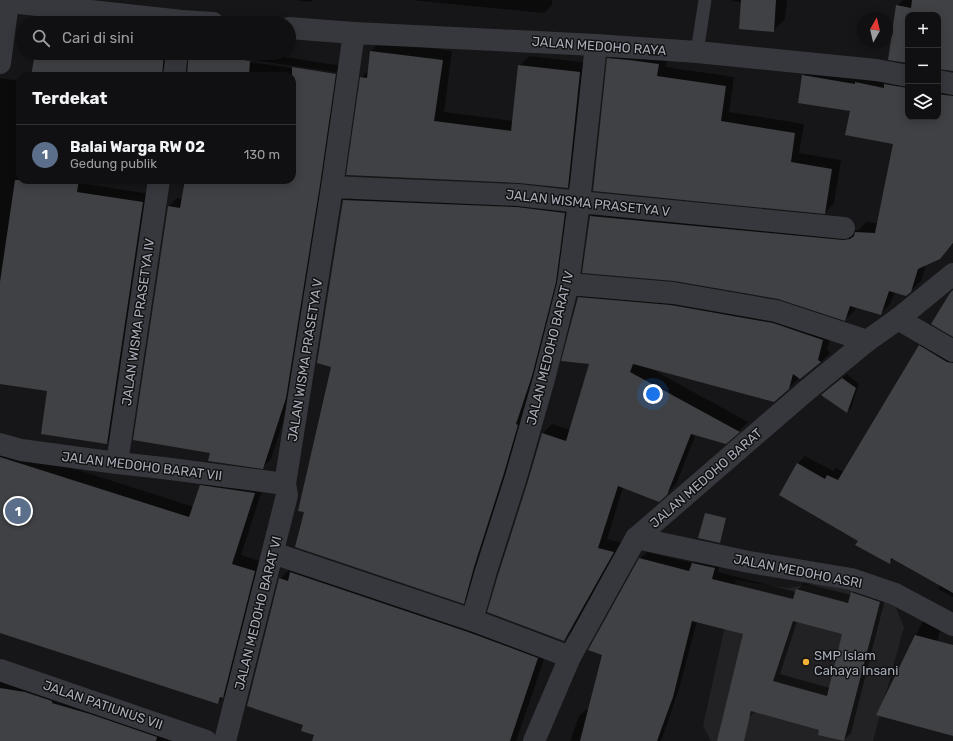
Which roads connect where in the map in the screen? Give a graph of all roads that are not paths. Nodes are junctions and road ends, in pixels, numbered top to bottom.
1 (705, 0) edge
2 (4, 1) edge
3 (131, 16) edge
4 (296, 29) edge
5 (354, 33) junction
6 (596, 45) junction
7 (697, 52) junction
8 (176, 60) edge
9 (0, 63) edge
10 (175, 72) edge
11 (905, 75) edge
12 (941, 82) edge
13 (953, 84) edge
14 (158, 184) edge
15 (332, 187) junction
16 (579, 202) junction
17 (844, 228) dead end
18 (953, 274) edge
19 (568, 284) junction
20 (898, 319) junction
21 (867, 341) junction
22 (953, 351) edge
23 (0, 444) edge
24 (117, 463) junction
25 (285, 484) junction
26 (636, 538) junction
27 (273, 553) junction
28 (472, 620) junction
29 (953, 625) edge
30 (570, 657) junction
31 (0, 670) edge
32 (206, 741) edge
33 (225, 741) edge
34 (534, 741) edge

1 - 7 lane
2 - 3 street
2 - 9 street
4 - 5 street, JALAN MEDOHO RAYA
5 - 6 street, JALAN MEDOHO RAYA
5 - 15 street, JALAN WISMA PRASETYA V
6 - 7 street, JALAN MEDOHO RAYA
6 - 16 street, JALAN MEDOHO BARAT IV
7 - 11 street, JALAN MEDOHO RAYA
8 - 10 street
12 - 13 street
14 - 24 street, JALAN WISMA PRASETYA IV
15 - 16 street, JALAN WISMA PRASETYA V
15 - 25 street, JALAN WISMA PRASETYA V
16 - 17 street, JALAN WISMA PRASETYA V
16 - 19 street, JALAN MEDOHO BARAT IV
18 - 20 street, JALAN MEDOHO BARAT
19 - 21 street
19 - 28 street, JALAN MEDOHO BARAT IV
20 - 21 street, JALAN MEDOHO BARAT
20 - 22 street
21 - 26 street, JALAN MEDOHO BARAT
23 - 24 street, JALAN MEDOHO BARAT VII
24 - 25 street, JALAN MEDOHO BARAT VII
25 - 27 street, JALAN MEDOHO BARAT VI
26 - 29 street, JALAN MEDOHO ASRI
26 - 30 street, JALAN MEDOHO BARAT
27 - 28 street
27 - 33 street, JALAN MEDOHO BARAT VI
28 - 30 street
30 - 34 street, JALAN MEDOHO BARAT
31 - 32 street, JALAN PATIUNUS VII

